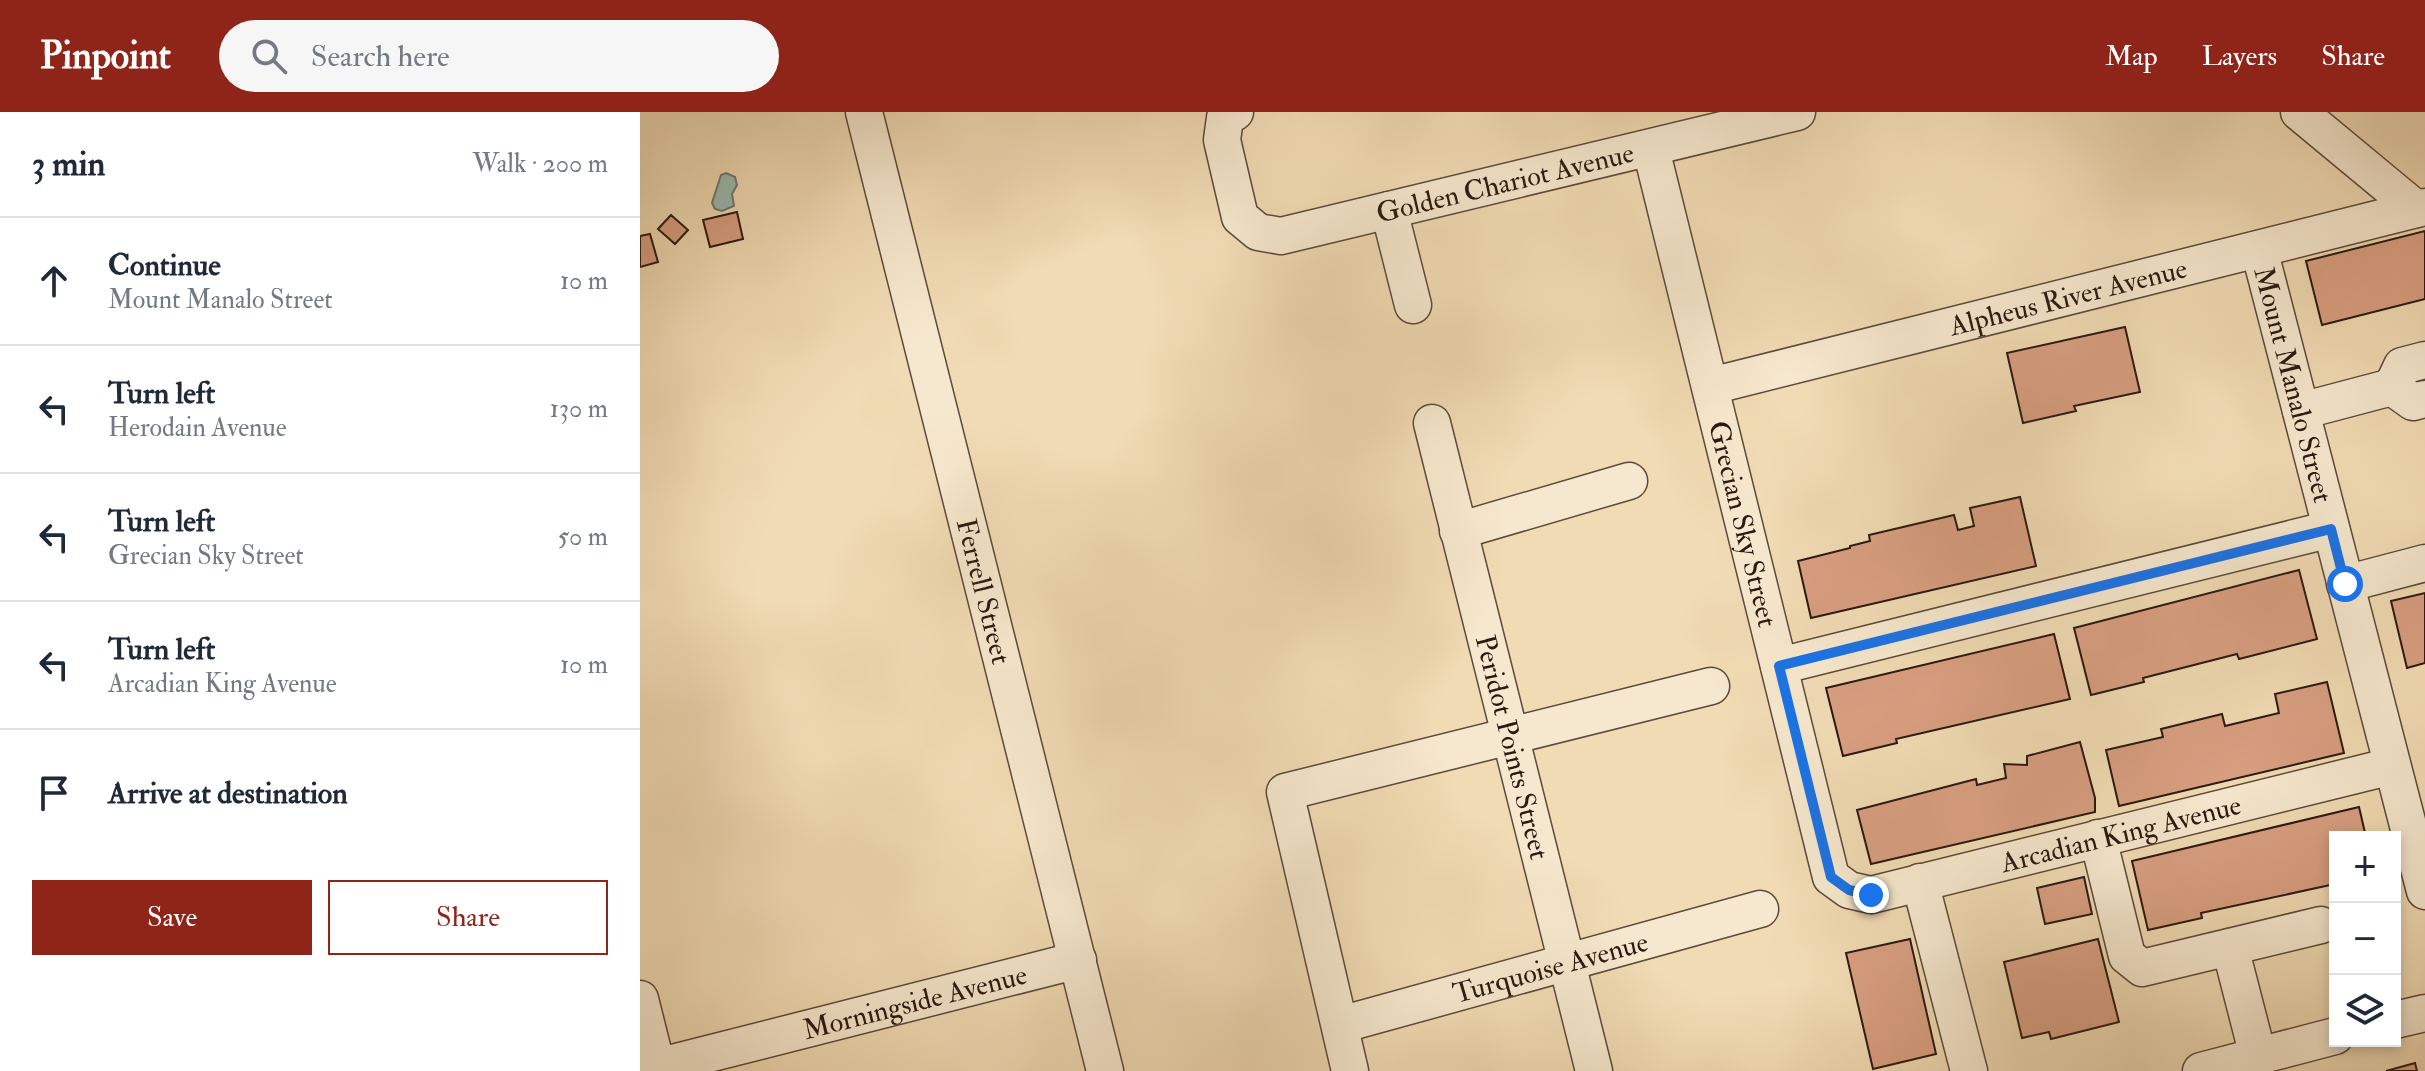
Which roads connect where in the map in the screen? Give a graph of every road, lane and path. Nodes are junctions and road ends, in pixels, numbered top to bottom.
1 (864, 112) edge
2 (1797, 112) edge
3 (2299, 112) edge
4 (1230, 115) edge
5 (1651, 149) junction
6 (2420, 208) edge
7 (1389, 210) junction
8 (2259, 249) junction
9 (1413, 305) dead end
10 (2425, 360) edge
11 (1711, 386) junction
12 (2408, 393) edge
13 (2301, 411) junction
14 (1432, 423) dead end
15 (1629, 481) dead end
16 (2331, 529) junction
17 (1458, 531) junction
18 (2425, 563) edge
19 (2345, 584) junction
20 (1779, 666) junction
21 (1711, 686) dead end
22 (1510, 736) junction
23 (2392, 766) junction
24 (2415, 811) edge
25 (2098, 838) junction
26 (1920, 882) junction
27 (1849, 890) joint
28 (2425, 891) edge
29 (1760, 909) dead end
30 (2321, 925) dead end
31 (2230, 947) junction
32 (1078, 960) junction
33 (1567, 962) junction
34 (640, 999) edge
35 (2425, 1013) edge
36 (2401, 1019) edge
37 (1340, 1025) junction
38 (2329, 1038) edge
39 (2233, 1065) edge
40 (1105, 1071) edge
41 (1350, 1071) edge
42 (1594, 1071) edge
43 (1969, 1071) edge

1 - 32 street, Ferrell Street
2 - 5 street, Golden Chariot Avenue
3 - 6 street
4 - 7 street, Golden Chariot Avenue
5 - 7 street, Golden Chariot Avenue
5 - 11 street, Grecian Sky Street
6 - 8 street, Alpheus River Avenue
7 - 9 street
8 - 11 street, Alpheus River Avenue
8 - 13 street, Mount Manalo Street
10 - 12 street
11 - 20 street, Grecian Sky Street
12 - 13 street
13 - 16 street, Mount Manalo Street
14 - 17 street, Peridot Points Street
15 - 17 street
16 - 19 street, Mount Manalo Street
16 - 20 street
17 - 22 street, Peridot Points Street
18 - 19 street
19 - 23 street, Mount Manalo Street
20 - 27 street, Grecian Sky Street
21 - 22 street
22 - 33 street, Peridot Points Street
22 - 37 street
23 - 24 street, Mount Manalo Street
23 - 25 street, Arcadian King Avenue
24 - 28 street, Mount Manalo Street
25 - 26 street, Arcadian King Avenue
25 - 31 street
26 - 27 street, Arcadian King Avenue
26 - 43 street
29 - 33 street, Turquoise Avenue
30 - 31 street
31 - 39 street
32 - 34 street, Morningside Avenue
32 - 40 street, Ferrell Street
33 - 37 street, Turquoise Avenue
33 - 42 street, Peridot Points Street
35 - 36 street
37 - 41 street
38 - 39 street

